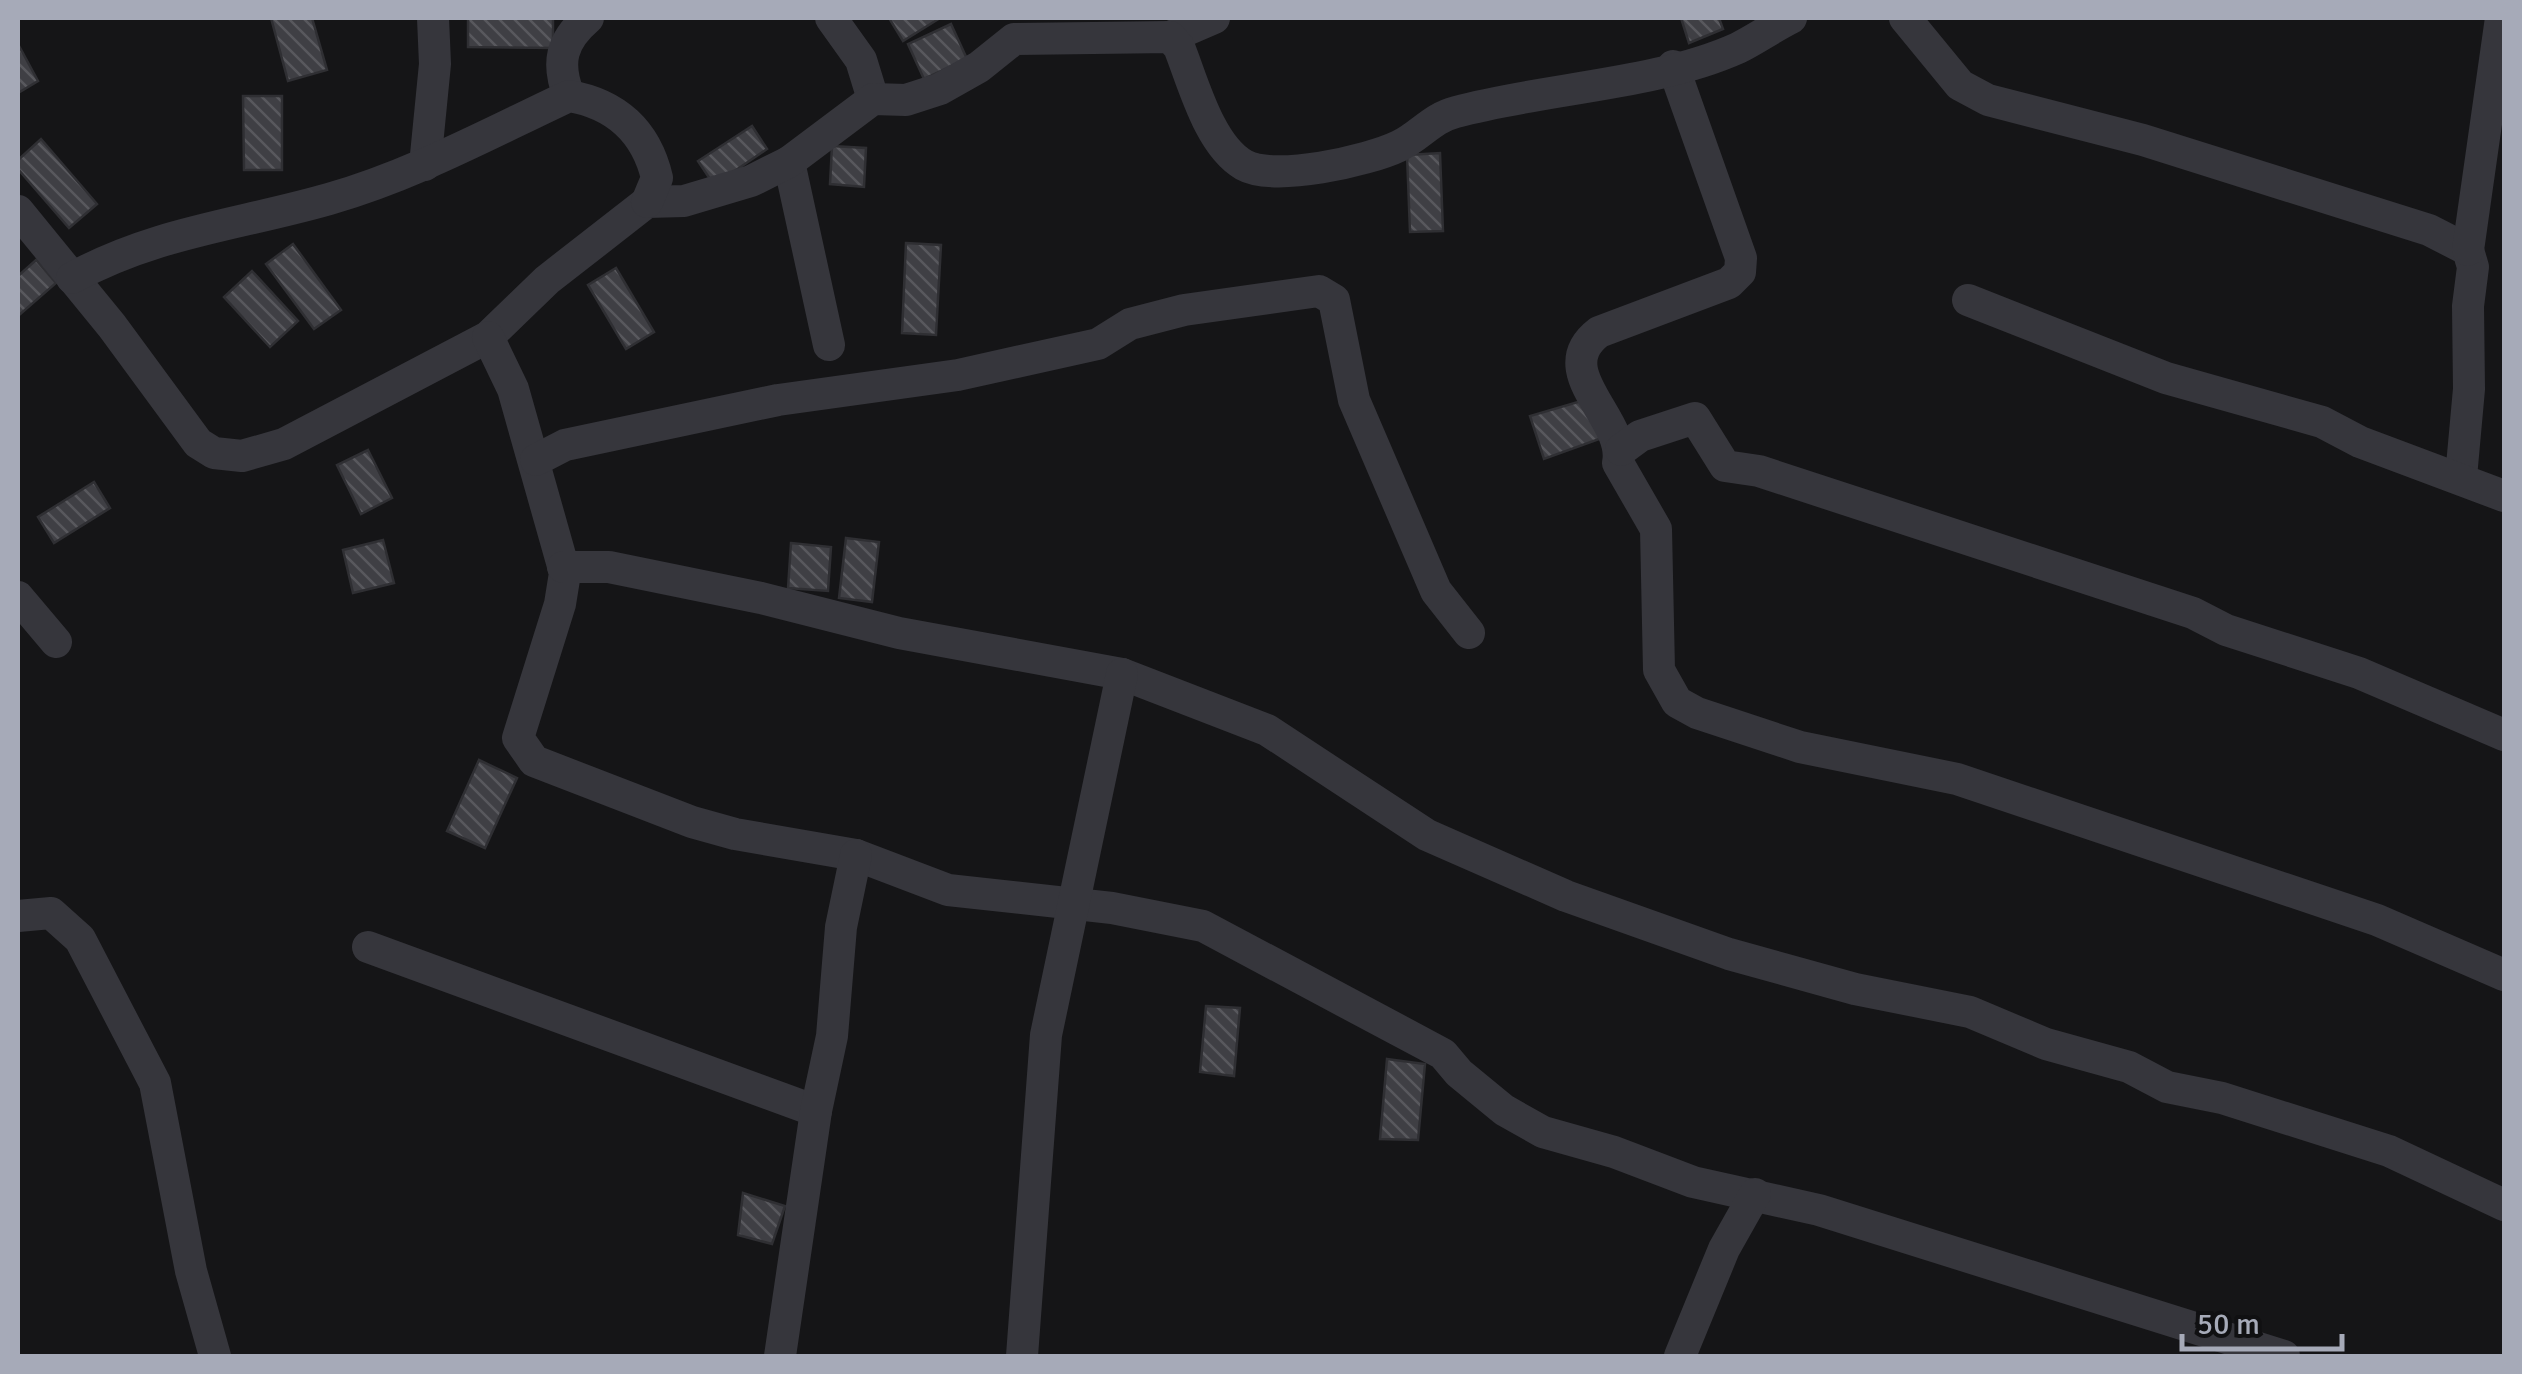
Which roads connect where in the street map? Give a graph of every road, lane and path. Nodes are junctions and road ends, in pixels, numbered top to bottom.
1 (434, 18) edge
2 (588, 18) edge
3 (831, 18) edge
4 (1214, 18) edge
5 (1791, 18) edge
6 (1905, 18) edge
7 (2498, 20) edge
8 (1170, 38) junction
9 (1673, 66) junction
10 (569, 96) junction
11 (874, 99) junction
12 (789, 162) junction
13 (426, 164) junction
14 (647, 202) junction
15 (18, 211) edge
16 (2468, 250) junction
17 (72, 278) junction
18 (1968, 300) dead end
19 (488, 336) junction
20 (829, 345) dead end
21 (1621, 450) junction
22 (536, 460) junction
23 (2461, 477) junction
24 (2504, 496) edge
25 (563, 567) junction
26 (18, 597) edge
27 (1469, 633) dead end
28 (56, 642) dead end
29 (1122, 674) junction
30 (2504, 735) edge
31 (856, 855) junction
32 (1075, 906) junction
33 (18, 916) edge
34 (368, 947) dead end
35 (2504, 974) edge
36 (816, 1111) junction
37 (1755, 1194) junction
38 (2504, 1206) edge
39 (215, 1356) edge
40 (780, 1356) edge
41 (1022, 1356) edge
42 (1680, 1356) edge
43 (2284, 1356) edge

1 - 13 street
2 - 10 street
3 - 11 street
4 - 8 street
5 - 9 street
6 - 16 street
7 - 16 street
8 - 9 street
8 - 11 street
9 - 21 street
10 - 13 street
10 - 14 street
11 - 12 street
12 - 14 street
12 - 20 street
13 - 17 street
14 - 19 street
15 - 17 street
16 - 23 street
17 - 19 street
18 - 23 street
19 - 22 street
21 - 30 street
21 - 35 street
22 - 25 street
22 - 27 street
23 - 24 street
25 - 29 street
25 - 31 street
26 - 28 street
29 - 32 street
29 - 38 street
31 - 32 street
31 - 36 street
32 - 37 street
32 - 41 street
33 - 39 street
34 - 36 street
36 - 40 street
37 - 42 street
37 - 43 street

